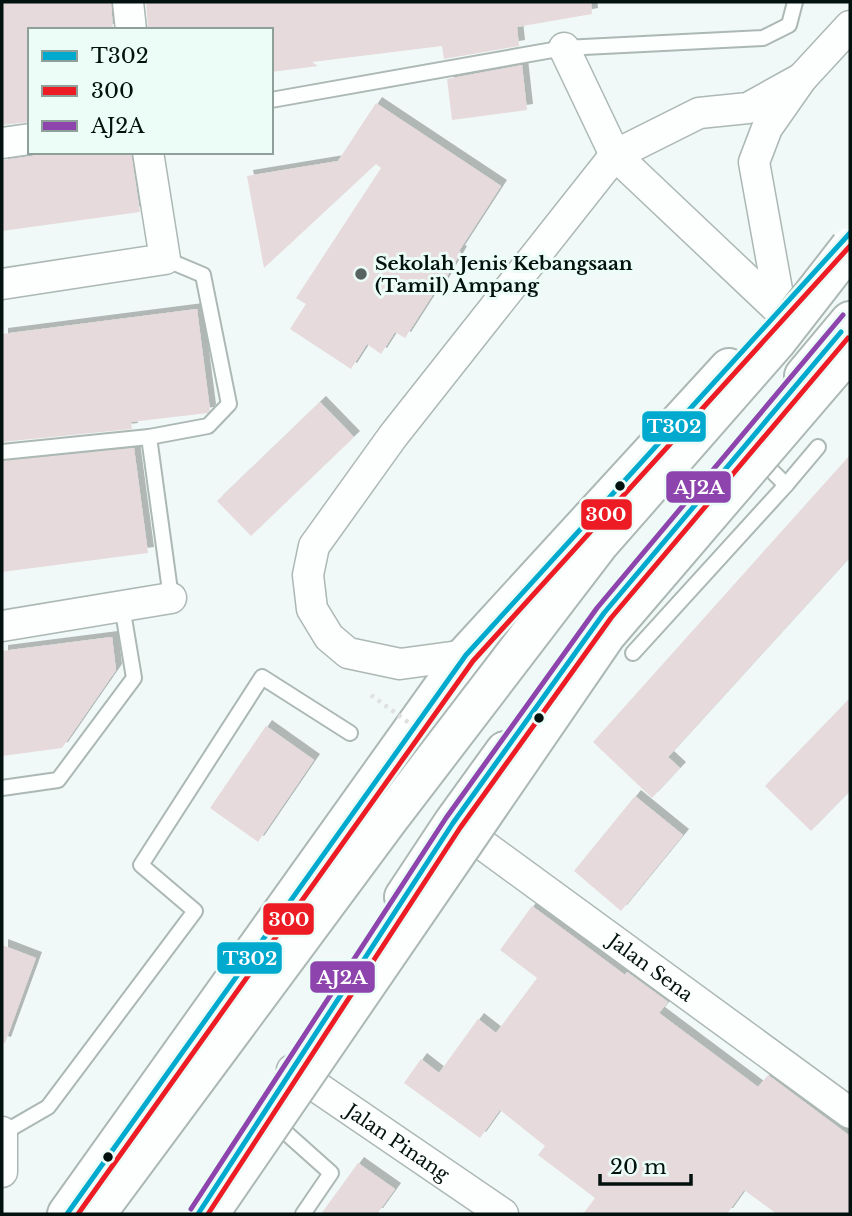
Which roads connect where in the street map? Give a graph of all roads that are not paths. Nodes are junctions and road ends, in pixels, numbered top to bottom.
1 (128, 2) edge
2 (795, 2) edge
3 (850, 26) edge
4 (131, 28) edge
5 (564, 48) junction
6 (802, 78) junction
7 (273, 100) edge
8 (28, 139) edge
9 (2, 143) edge
10 (148, 154) edge
11 (615, 155) junction
12 (850, 233) edge
13 (850, 247) edge
14 (165, 259) junction
15 (2, 284) edge
16 (781, 312) junction
17 (850, 321) edge
18 (837, 351) edge
19 (149, 437) junction
20 (746, 444) junction
21 (818, 447) dead end
22 (2, 452) edge
23 (786, 485) junction
24 (171, 598) joint
25 (122, 606) junction
26 (2, 626) edge
27 (632, 653) dead end
28 (466, 655) junction
29 (350, 733) dead end
30 (2, 788) edge
31 (453, 822) junction
32 (292, 1070) junction
33 (850, 1112) edge
34 (264, 1113) junction
35 (3, 1133) edge
36 (2, 1172) edge
37 (67, 1214) edge
38 (96, 1214) edge
39 (198, 1214) edge
40 (209, 1214) edge
41 (303, 1214) edge
42 (503, 1214) edge

1 - 4 street
2 - 5 lane
3 - 6 street
5 - 7 lane
5 - 11 street
6 - 11 street
6 - 16 street
8 - 9 street
10 - 14 street
11 - 16 street
11 - 28 street
12 - 16 main road
13 - 38 main road, bridge
14 - 15 street
14 - 19 lane
16 - 18 main road
16 - 28 main road
17 - 18 main road
18 - 20 main road
18 - 40 main road, bridge
19 - 22 lane
19 - 24 lane
20 - 23 lane
20 - 31 main road
21 - 23 lane
23 - 27 lane
24 - 25 street
25 - 26 street
25 - 30 lane
28 - 37 main road
29 - 35 lane
31 - 32 main road
31 - 33 street, Jalan Sena
32 - 34 main road
32 - 42 street, Jalan Pinang
34 - 39 main road
34 - 41 lane
35 - 36 street

